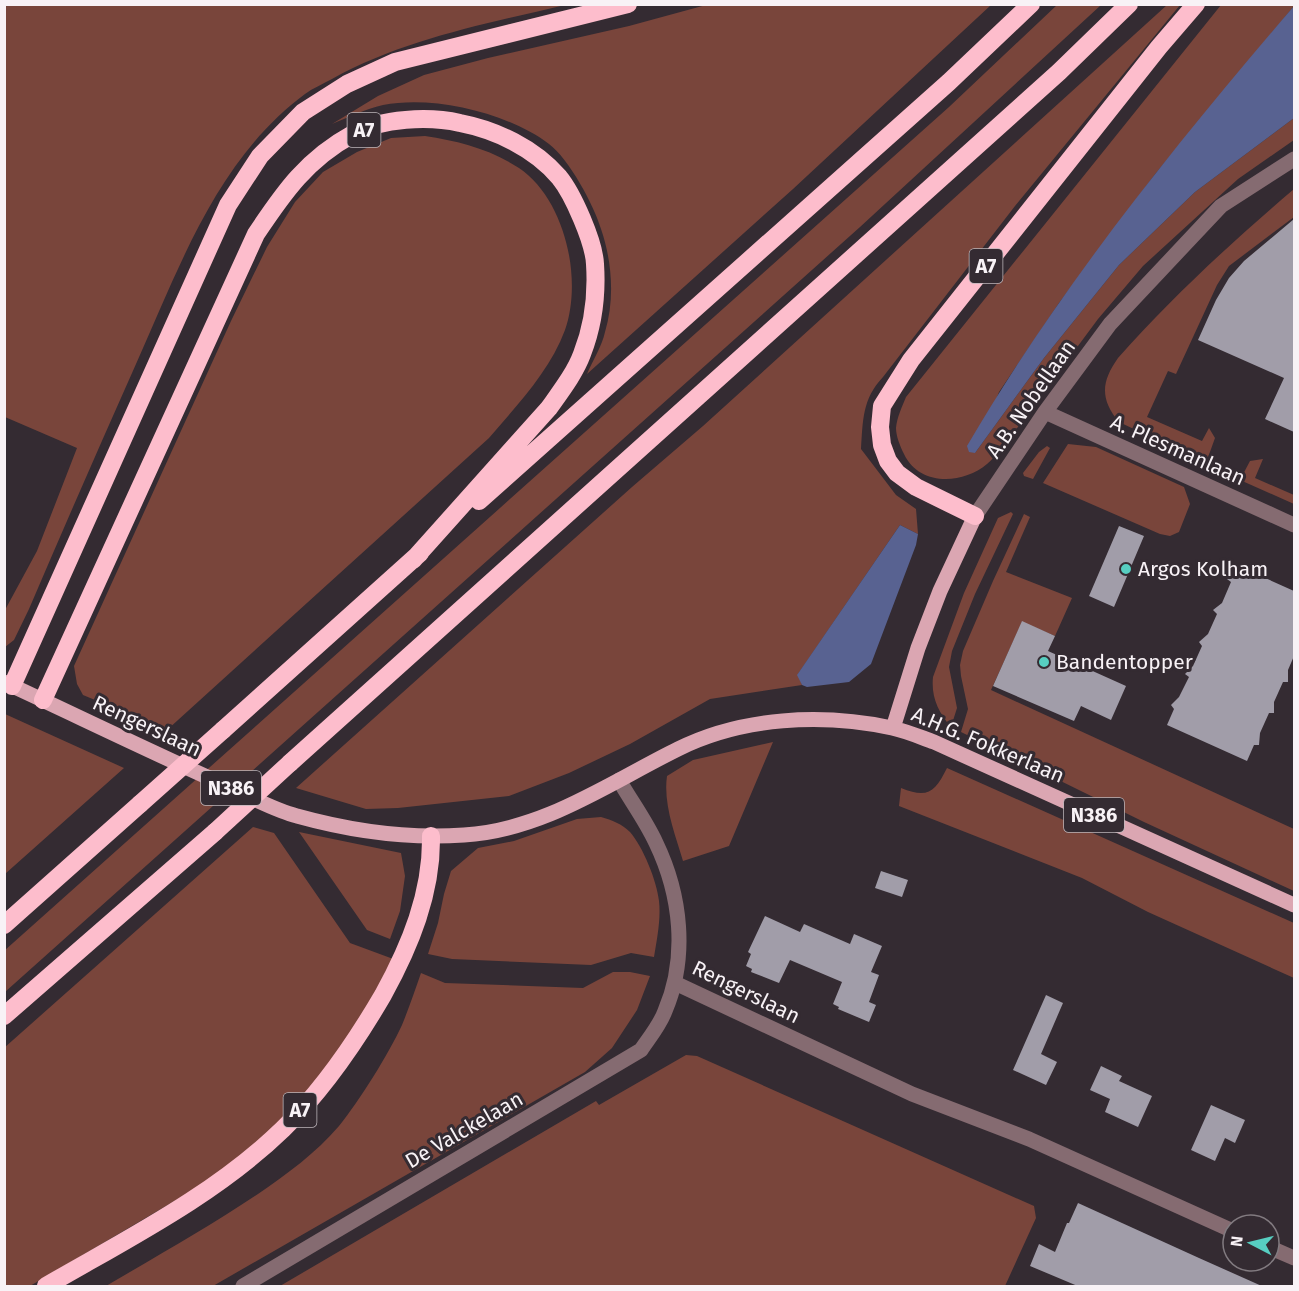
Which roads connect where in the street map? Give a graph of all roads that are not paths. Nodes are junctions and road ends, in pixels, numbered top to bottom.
1 (628, 4) edge
2 (1031, 4) edge
3 (1129, 4) edge
4 (1196, 4) edge
5 (1294, 159) edge
6 (1045, 412) junction
7 (975, 516) junction
8 (1294, 525) edge
9 (413, 560) junction
10 (8, 684) edge
11 (43, 700) junction
12 (893, 728) junction
13 (619, 780) junction
14 (430, 836) junction
15 (1294, 905) edge
16 (4, 925) edge
17 (675, 983) junction
18 (4, 1016) edge
19 (1221, 1226) edge
20 (46, 1287) edge
21 (243, 1287) edge

1 - 10 highway, A7
2 - 9 highway, A7
3 - 18 highway, bridge
4 - 7 highway, A7
5 - 6 street, A.B. Nobellaan
6 - 7 street, A.B. Nobellaan
6 - 8 street, A. Plesmanlaan
7 - 12 main road, A.B. Nobellaan
9 - 11 highway, A7
9 - 16 highway, A7, bridge
10 - 11 main road, Rengerslaan / N386
11 - 14 main road, Rengerslaan / N386
12 - 13 main road, A.H.G. Fokkerlaan / N386
12 - 15 main road, A.H.G. Fokkerlaan / N386
13 - 14 main road, Rengerslaan / N386
13 - 17 street, Rengerslaan
14 - 20 highway, A7
17 - 19 street, Rengerslaan
17 - 21 street, De Valckelaan

